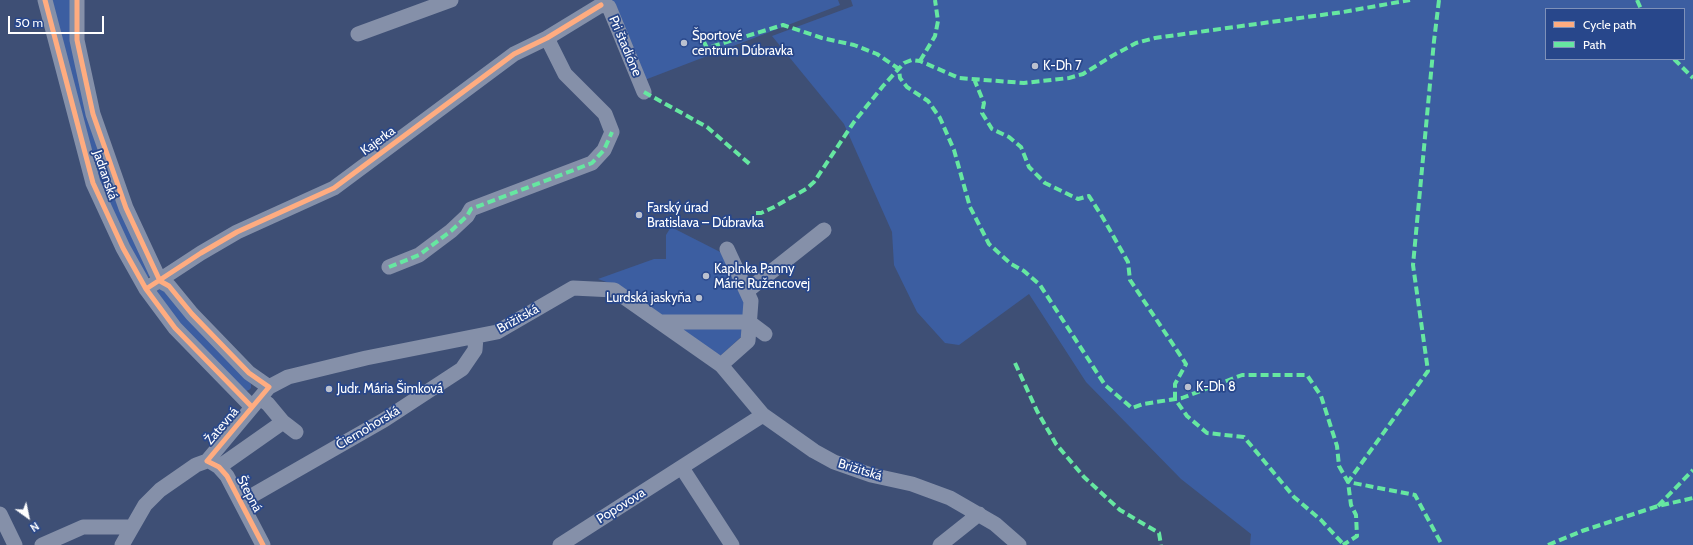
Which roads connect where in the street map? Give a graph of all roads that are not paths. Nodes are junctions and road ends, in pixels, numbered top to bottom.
1 (45, 0) edge
2 (77, 0) edge
3 (451, 0) edge
4 (600, 3) edge
5 (585, 7) edge
6 (358, 34) dead end
7 (547, 38) junction
8 (644, 92) dead end
9 (824, 230) dead end
10 (727, 249) dead end
11 (389, 267) dead end
12 (160, 281) junction
13 (146, 289) junction
14 (747, 291) junction
15 (661, 322) junction
16 (749, 322) junction
17 (765, 334) dead end
18 (476, 337) junction
19 (721, 365) junction
20 (260, 397) junction
21 (764, 415) junction
22 (283, 422) junction
23 (296, 432) dead end
24 (213, 464) junction
25 (682, 468) junction
26 (241, 502) junction
27 (0, 514) edge
28 (978, 514) junction
29 (132, 527) junction
30 (15, 545) edge
31 (42, 545) edge
32 (122, 545) edge
33 (263, 545) edge
34 (560, 545) edge
35 (732, 545) edge
36 (940, 545) edge
37 (1019, 545) edge

1 - 13 street, Jadranská
2 - 12 street, Jadranská
3 - 6 street
4 - 5 street, Kajerka
4 - 8 street, Pri štadióne
5 - 7 street, Kajerka
7 - 11 street
7 - 12 street, Kajerka
9 - 14 street
10 - 14 street
12 - 13 street, Kajerka
12 - 20 street, Jadranská
13 - 20 street, Jadranská
14 - 16 street
15 - 16 street
15 - 18 street, Brižitská
15 - 19 street, Brižitská
16 - 17 street
16 - 19 street
18 - 20 street, Brižitská
18 - 26 street, Čiernohorská
19 - 21 street, Brižitská
20 - 22 street
20 - 24 street, Žatevná
21 - 25 street, Popovova
21 - 28 street, Brižitská
22 - 23 street
22 - 24 street
24 - 26 street, Štepná
24 - 29 street, Žatevná
25 - 34 street, Popovova
25 - 35 street
26 - 33 street, Štepná
27 - 30 street
28 - 36 street
28 - 37 street, Brižitská
29 - 31 street
29 - 32 street, Žatevná

